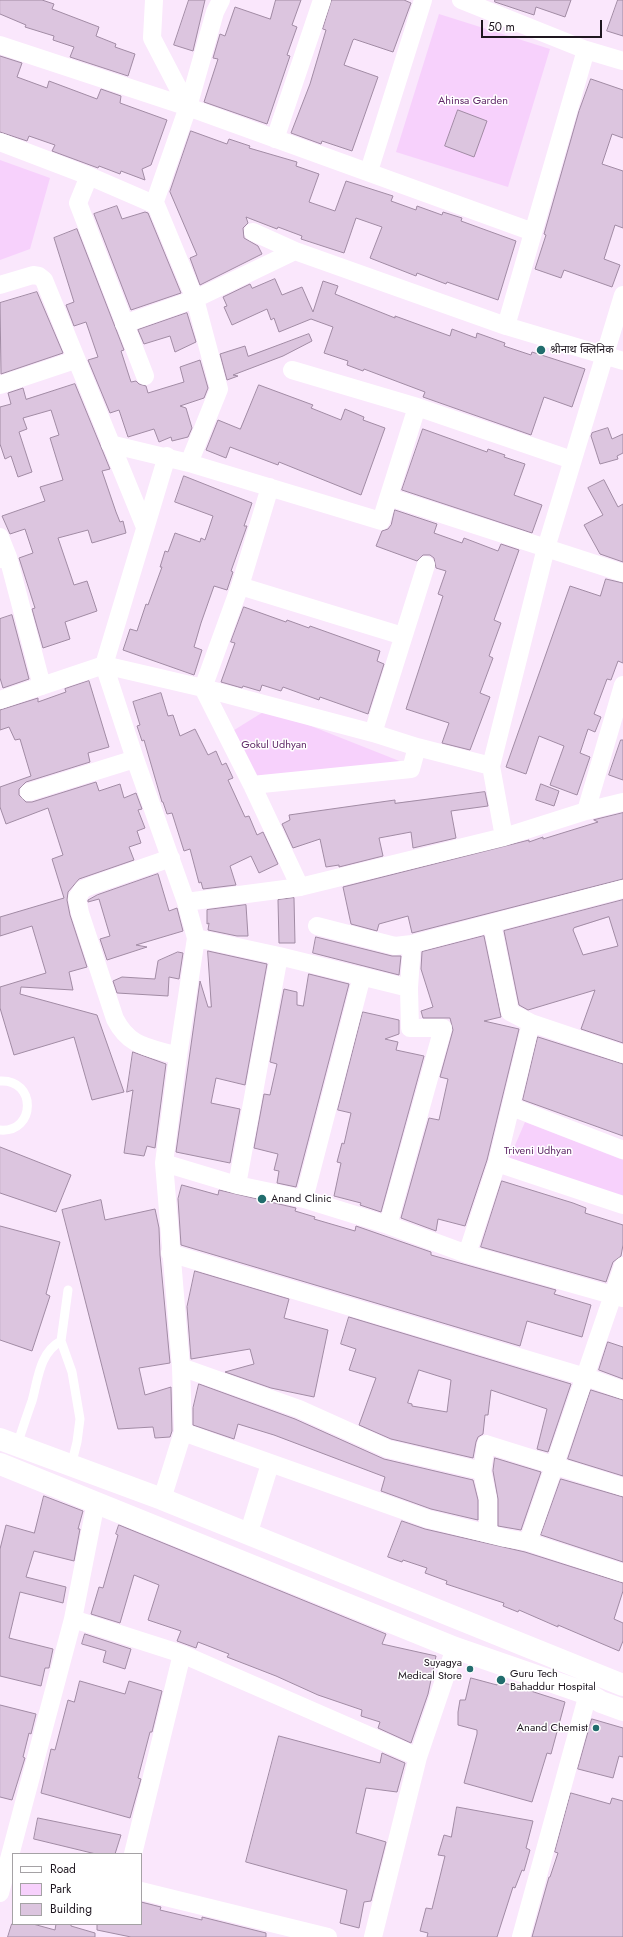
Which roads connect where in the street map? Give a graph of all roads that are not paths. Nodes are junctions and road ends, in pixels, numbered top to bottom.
1 (221, 0) edge
2 (322, 0) edge
3 (422, 0) edge
4 (461, 0) edge
5 (150, 1) edge
6 (0, 45) edge
7 (586, 50) junction
8 (623, 61) edge
9 (188, 106) junction
10 (275, 139) junction
11 (0, 142) edge
12 (369, 171) junction
13 (89, 176) junction
14 (154, 204) junction
15 (253, 232) dead end
16 (533, 232) junction
17 (295, 251) junction
18 (0, 285) edge
19 (623, 295) edge
20 (195, 299) junction
21 (124, 324) junction
22 (506, 326) junction
23 (604, 354) junction
24 (75, 360) junction
25 (623, 361) edge
26 (292, 370) dead end
27 (145, 376) dead end
28 (0, 385) edge
29 (417, 407) junction
30 (110, 444) junction
31 (167, 456) junction
32 (572, 460) junction
33 (189, 463) junction
34 (270, 487) junction
35 (389, 496) junction
36 (145, 527) junction
37 (0, 537) edge
38 (546, 548) junction
39 (4, 558) edge
40 (426, 565) dead end
41 (623, 573) edge
42 (240, 586) junction
43 (403, 636) junction
44 (104, 664) junction
45 (623, 685) edge
46 (42, 686) junction
47 (203, 688) junction
48 (0, 700) edge
49 (373, 733) junction
50 (417, 747) junction
51 (135, 759) junction
52 (491, 766) junction
53 (252, 785) junction
54 (29, 792) dead end
55 (623, 802) edge
56 (586, 811) junction
57 (504, 838) junction
58 (171, 858) junction
59 (300, 887) junction
60 (623, 889) edge
61 (186, 902) junction
62 (492, 924) junction
63 (317, 926) dead end
64 (196, 938) junction
65 (412, 944) junction
66 (279, 956) junction
67 (362, 976) junction
68 (408, 988) junction
69 (532, 1023) junction
70 (623, 1054) edge
71 (178, 1056) junction
72 (0, 1081) edge
73 (512, 1107) junction
74 (0, 1130) edge
75 (623, 1150) edge
76 (164, 1163) junction
77 (497, 1163) junction
78 (237, 1185) junction
79 (304, 1199) junction
80 (623, 1205) edge
81 (388, 1225) junction
82 (170, 1253) junction
83 (467, 1254) junction
84 (623, 1266) edge
85 (68, 1290) dead end
86 (618, 1296) edge
87 (61, 1341) junction
88 (181, 1368) junction
89 (586, 1377) junction
90 (623, 1390) edge
91 (183, 1432) junction
92 (8, 1442) edge
93 (0, 1464) edge
94 (270, 1464) junction
95 (71, 1466) junction
96 (555, 1466) junction
97 (482, 1471) junction
98 (623, 1487) edge
99 (162, 1499) junction
100 (96, 1502) junction
101 (488, 1533) junction
102 (248, 1535) junction
103 (528, 1542) junction
104 (623, 1573) edge
105 (73, 1619) junction
106 (455, 1648) junction
107 (182, 1654) junction
108 (623, 1685) edge
109 (588, 1694) junction
110 (623, 1710) edge
111 (418, 1757) junction
112 (12, 1853) edge
113 (133, 1853) edge
114 (11, 1857) edge
115 (142, 1891) edge
116 (0, 1893) edge
117 (328, 1937) edge
118 (373, 1937) edge
119 (521, 1937) edge

1 - 9 street
2 - 10 street
3 - 12 street
4 - 7 street
5 - 9 street
6 - 9 street
7 - 8 street
7 - 16 street
9 - 10 street
9 - 14 street
10 - 12 street
11 - 13 street
12 - 16 street
13 - 14 street
13 - 21 street
14 - 20 street
15 - 17 street
16 - 22 street
17 - 20 street
17 - 22 street
18 - 24 street
19 - 23 street
20 - 21 street
20 - 33 street
21 - 27 street
22 - 23 street
23 - 25 street
23 - 32 street
24 - 28 street
24 - 30 street
26 - 29 street
29 - 32 street
29 - 35 street
30 - 31 street
30 - 36 street
31 - 33 street
31 - 36 street
32 - 38 street
33 - 34 street
34 - 35 street
34 - 42 street
35 - 38 street
36 - 44 street
37 - 39 street
38 - 41 street
38 - 52 street
39 - 46 street
40 - 43 street
42 - 43 street
42 - 47 street
43 - 49 street
44 - 46 street
44 - 47 street
44 - 51 street
45 - 56 street
46 - 48 street
47 - 49 street
47 - 53 street
49 - 50 street
50 - 52 street
50 - 53 street
51 - 54 street
51 - 58 street
52 - 57 street
53 - 59 street
55 - 56 street
56 - 57 street
57 - 59 street
58 - 61 street
58 - 71 street
59 - 61 street
60 - 62 street
61 - 64 street
62 - 65 street
62 - 69 street
63 - 65 street
64 - 66 street
64 - 71 street
65 - 68 street
66 - 67 street
66 - 78 street
67 - 68 street
67 - 79 street
68 - 81 street
69 - 70 street
69 - 73 street
71 - 76 street
72 - 74 lane
73 - 75 street
73 - 77 street
76 - 78 street
76 - 82 street
77 - 80 street
77 - 83 street
78 - 79 street
79 - 81 street
81 - 83 street
82 - 88 street
82 - 89 street
83 - 86 street
84 - 86 street
85 - 87 lane
86 - 89 street
87 - 92 lane
87 - 95 lane
88 - 91 street
88 - 97 street
89 - 90 street
89 - 96 street
91 - 94 street
91 - 99 street
92 - 95 main road
93 - 100 main road
94 - 101 street
94 - 102 street
95 - 99 main road
96 - 97 street
96 - 98 street
96 - 103 street
97 - 101 street
99 - 102 main road
100 - 105 street
100 - 106 main road
101 - 103 street
102 - 108 main road
103 - 104 street
105 - 107 street
105 - 112 street
106 - 109 main road
106 - 111 street
107 - 111 street
107 - 113 street
109 - 110 main road
109 - 119 street
111 - 118 street
114 - 116 street
115 - 117 street

